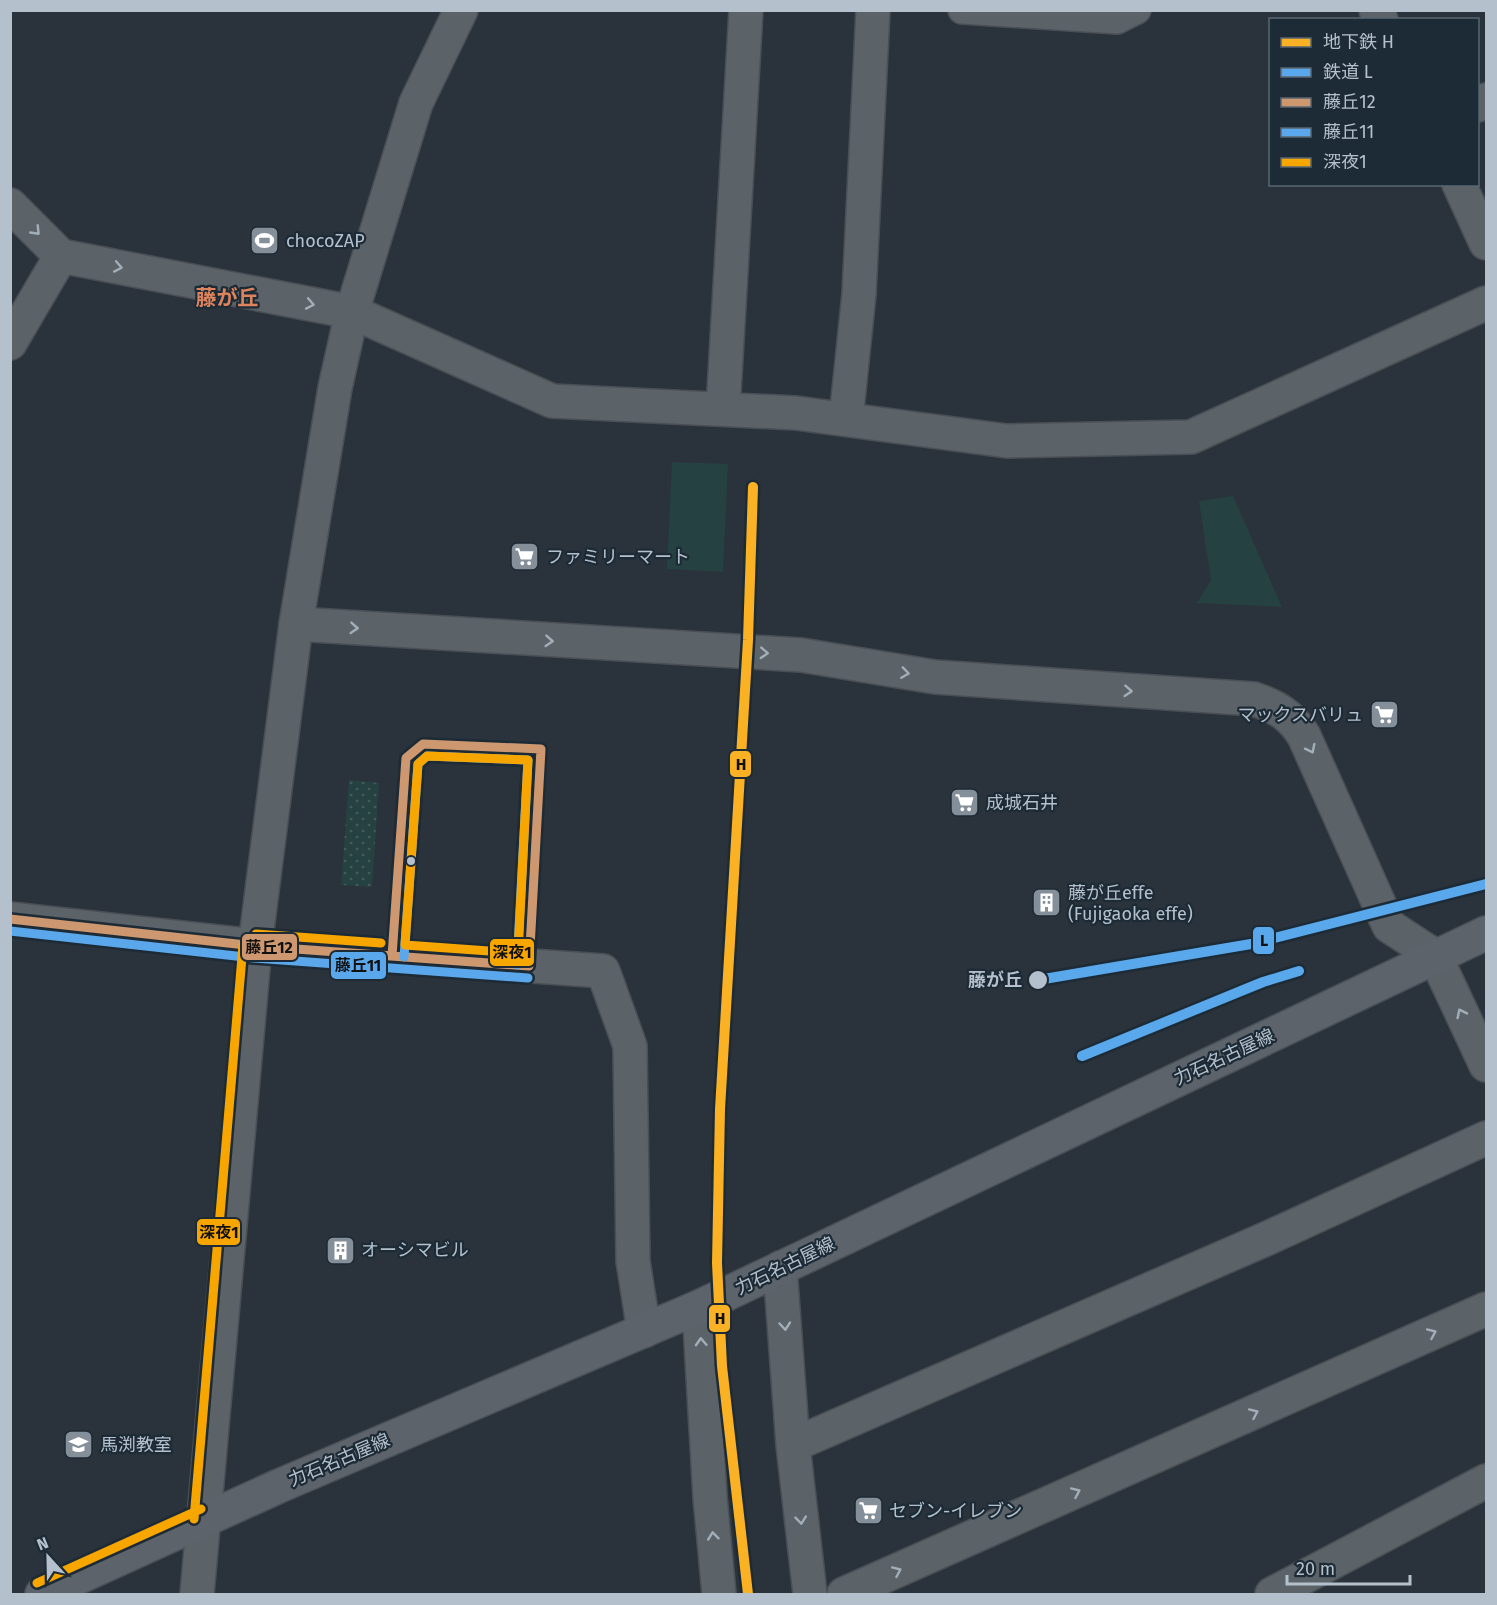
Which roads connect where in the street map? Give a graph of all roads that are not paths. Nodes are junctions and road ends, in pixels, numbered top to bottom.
1 (461, 10) edge
2 (746, 10) edge
3 (873, 10) edge
4 (962, 10) edge
5 (1137, 10) edge
6 (1460, 186) edge
7 (10, 205) edge
8 (1486, 243) edge
9 (61, 256) junction
10 (1486, 303) edge
11 (352, 312) junction
12 (10, 343) edge
13 (723, 409) junction
14 (846, 419) junction
15 (296, 624) junction
16 (10, 919) edge
17 (1486, 933) edge
18 (255, 946) junction
19 (1435, 956) junction
20 (1486, 1065) edge
21 (1486, 1138) edge
22 (780, 1268) junction
23 (699, 1307) junction
24 (1486, 1309) edge
25 (644, 1331) junction
26 (793, 1445) junction
27 (1486, 1481) edge
28 (206, 1520) junction
29 (42, 1594) edge
30 (197, 1594) edge
31 (719, 1594) edge
32 (810, 1594) edge
33 (844, 1594) edge
34 (1272, 1594) edge

1 - 11 street
2 - 13 street
3 - 14 street
4 - 5 street
6 - 8 street
7 -> 9 street
9 -> 11 street
9 - 12 street
10 - 14 street
11 - 13 street
11 - 15 street
13 - 14 street
15 - 18 street
15 -> 19 street
16 - 18 street
17 - 19 main road, 力石名古屋線
18 - 25 street
18 - 28 street
20 -> 19 street
19 - 22 main road, 力石名古屋線
21 - 26 street
22 - 23 main road, 力石名古屋線
22 -> 26 street
23 - 25 main road, 力石名古屋線
31 -> 23 street
33 -> 24 street
25 - 28 main road, 力石名古屋線
26 -> 32 street
27 - 34 street
28 - 29 main road, 力石名古屋線
28 - 30 street

